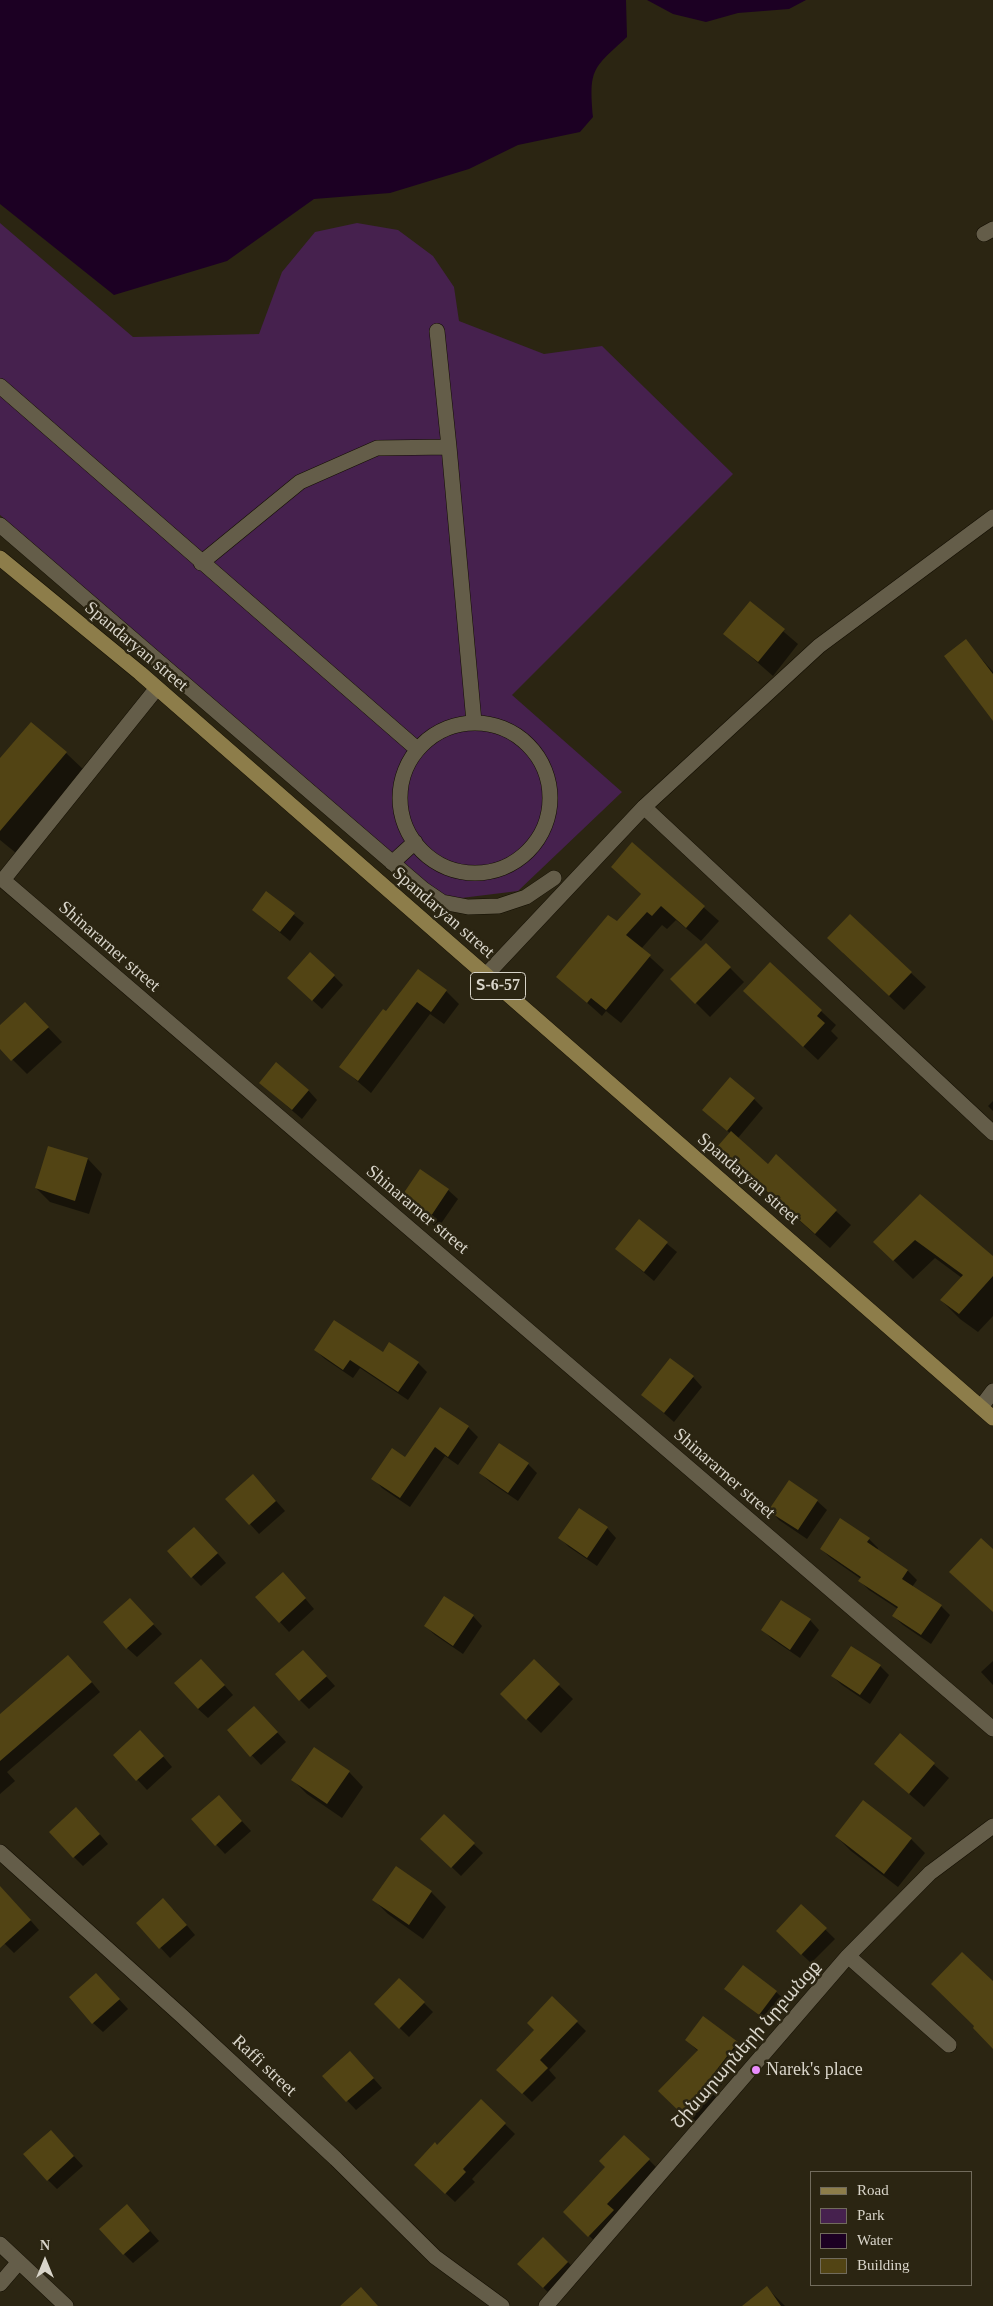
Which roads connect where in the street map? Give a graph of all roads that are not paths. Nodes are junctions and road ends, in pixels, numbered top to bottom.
1 (437, 331) dead end
2 (0, 386) edge
3 (449, 447) junction
4 (993, 517) edge
5 (0, 525) edge
6 (0, 558) edge
7 (201, 563) junction
8 (157, 688) junction
9 (474, 722) junction
10 (417, 749) junction
11 (644, 807) junction
12 (415, 842) junction
13 (392, 863) junction
14 (554, 878) dead end
15 (486, 975) junction
16 (993, 1133) edge
17 (993, 1391) edge
18 (981, 1407) junction
19 (993, 1418) edge
20 (993, 1729) edge
21 (993, 1826) edge
22 (0, 1852) edge
23 (848, 1956) junction
24 (949, 2045) dead end
25 (0, 2244) edge
26 (18, 2262) junction
27 (0, 2284) edge
28 (66, 2306) edge
29 (502, 2306) edge
30 (546, 2306) edge

1 - 3 street
2 - 7 street
3 - 7 street
3 - 9 street
4 - 11 street
5 - 13 street
6 - 8 main road, Spandaryan street / Տ-6-57
7 - 10 street
8 - 15 main road, Spandaryan street / Տ-6-57
8 - 20 street, Shinararner street
9 - 10 street
9 - 12 street
10 - 12 street
11 - 15 street
11 - 16 street
12 - 13 street
13 - 14 street
15 - 18 main road, Spandaryan street / Տ-6-57
17 - 18 street
18 - 19 main road, Spandaryan street / Տ-6-57
21 - 23 street, Շինարարների նրբանցք
22 - 29 street, Raffi street
23 - 24 street
23 - 30 street, Շինարարների նրբանցք
25 - 26 street
26 - 27 street
26 - 28 street

